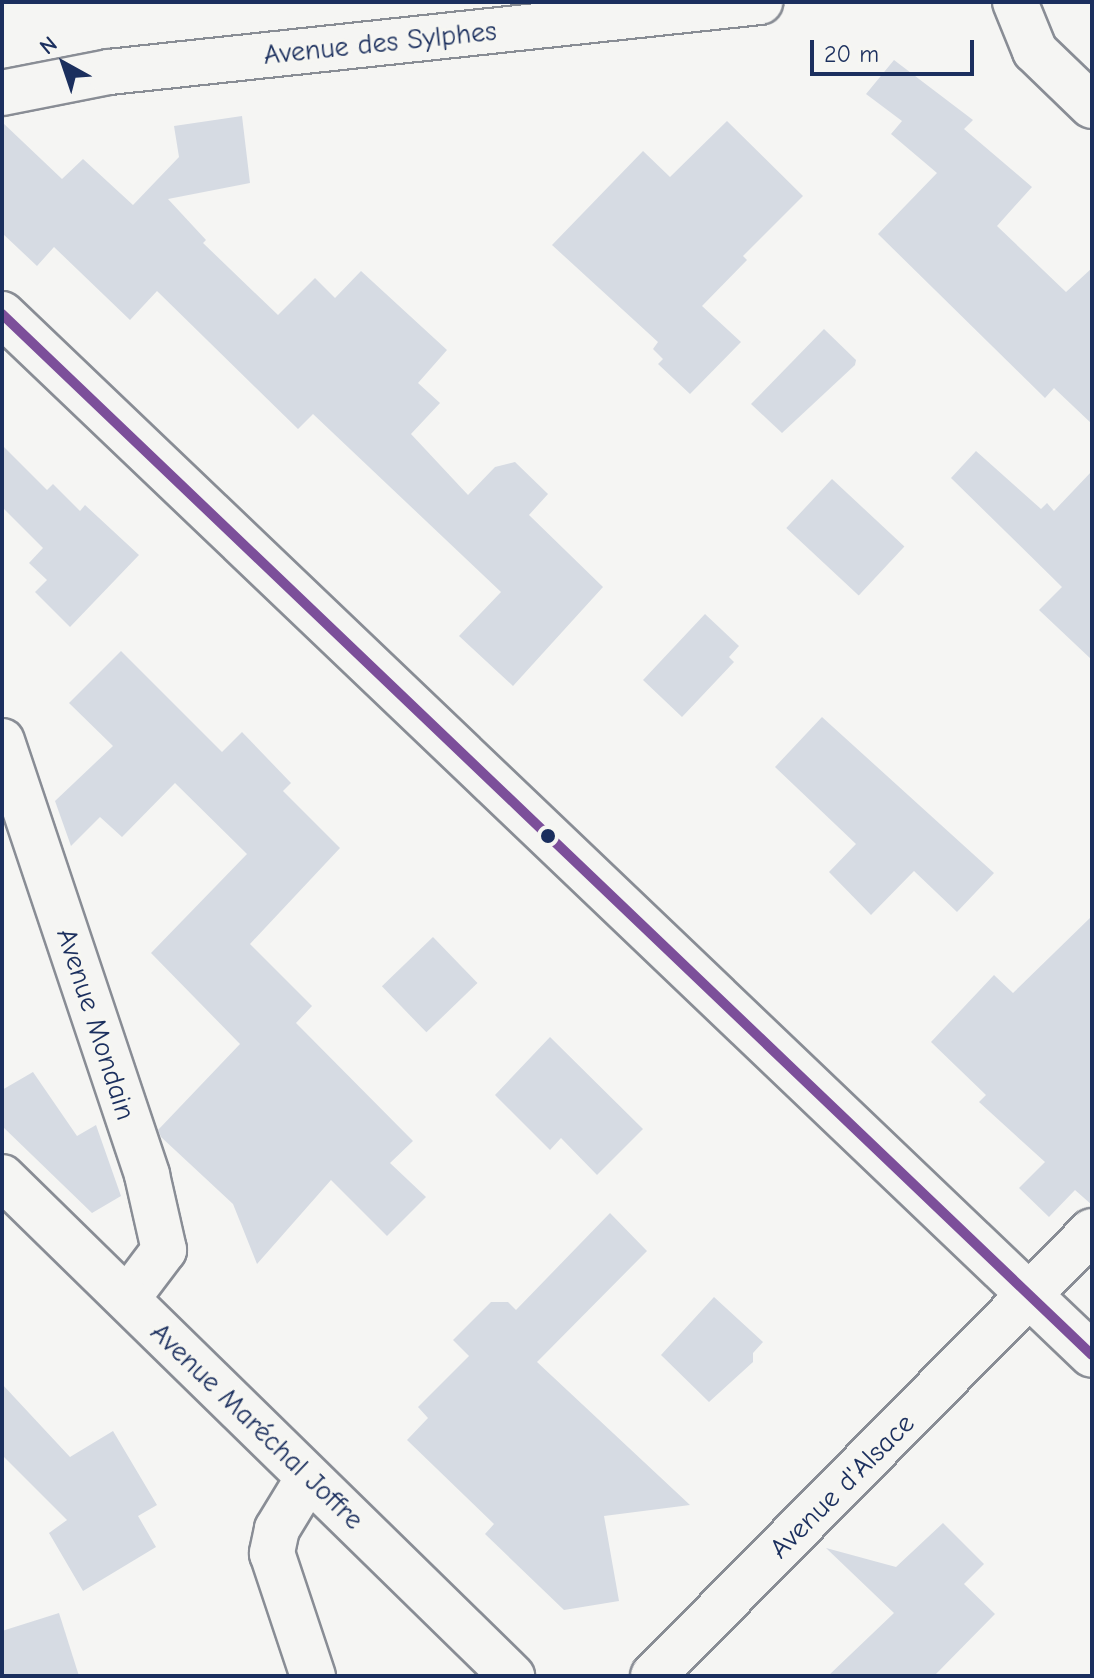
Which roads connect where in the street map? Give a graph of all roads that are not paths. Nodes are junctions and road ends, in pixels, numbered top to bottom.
1 (760, 2) edge
2 (1015, 2) edge
3 (2, 93) edge
4 (1092, 106) edge
5 (2, 314) edge
6 (2, 741) edge
7 (2, 1177) edge
8 (1092, 1231) edge
9 (1030, 1296) junction
10 (127, 1299) junction
11 (1092, 1355) edge
12 (308, 1478) junction
13 (313, 1676) edge
14 (512, 1676) edge
15 (653, 1676) edge

1 - 3 street, Avenue des Sylphes
2 - 4 street
5 - 9 street
6 - 10 street, Avenue Mondain
7 - 10 street, Avenue Maréchal Joffre
8 - 9 street, Avenue d'Alsace
9 - 11 street
9 - 15 street, Avenue d'Alsace
10 - 12 street, Avenue Maréchal Joffre
12 - 13 street
12 - 14 street, Avenue Maréchal Joffre

